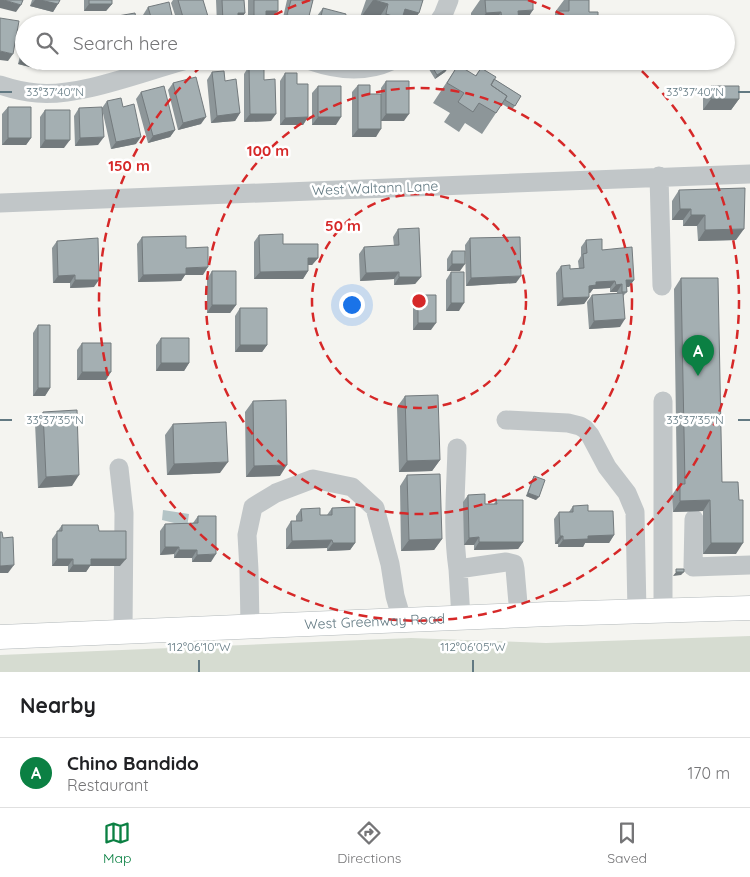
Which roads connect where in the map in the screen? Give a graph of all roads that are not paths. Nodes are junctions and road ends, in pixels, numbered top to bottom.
1 (449, 0) edge
2 (442, 15) edge
3 (152, 70) edge
4 (0, 85) edge
5 (750, 174) edge
6 (659, 176) junction
7 (0, 203) edge
8 (662, 286) dead end
9 (663, 401) dead end
10 (506, 420) dead end
11 (457, 448) dead end
12 (119, 468) dead end
13 (694, 519) dead end
14 (750, 565) edge
15 (458, 569) junction
16 (750, 608) edge
17 (664, 611) junction
18 (637, 612) junction
19 (519, 615) junction
20 (461, 618) junction
21 (402, 620) junction
22 (250, 626) junction
23 (122, 631) junction
24 (0, 637) edge

1 - 2 street
3 - 4 street
5 - 6 street, West Waltann Lane
6 - 7 street, West Waltann Lane
6 - 8 street
9 - 17 street
10 - 18 street
11 - 15 street
12 - 23 street
13 - 14 street
15 - 19 street
15 - 20 street
16 - 17 main road, West Greenway Road
17 - 18 main road, West Greenway Road
18 - 19 main road, West Greenway Road
19 - 20 main road, West Greenway Road
20 - 21 main road, West Greenway Road
21 - 22 main road, West Greenway Road
21 - 22 street
22 - 23 main road, West Greenway Road
23 - 24 main road, West Greenway Road

